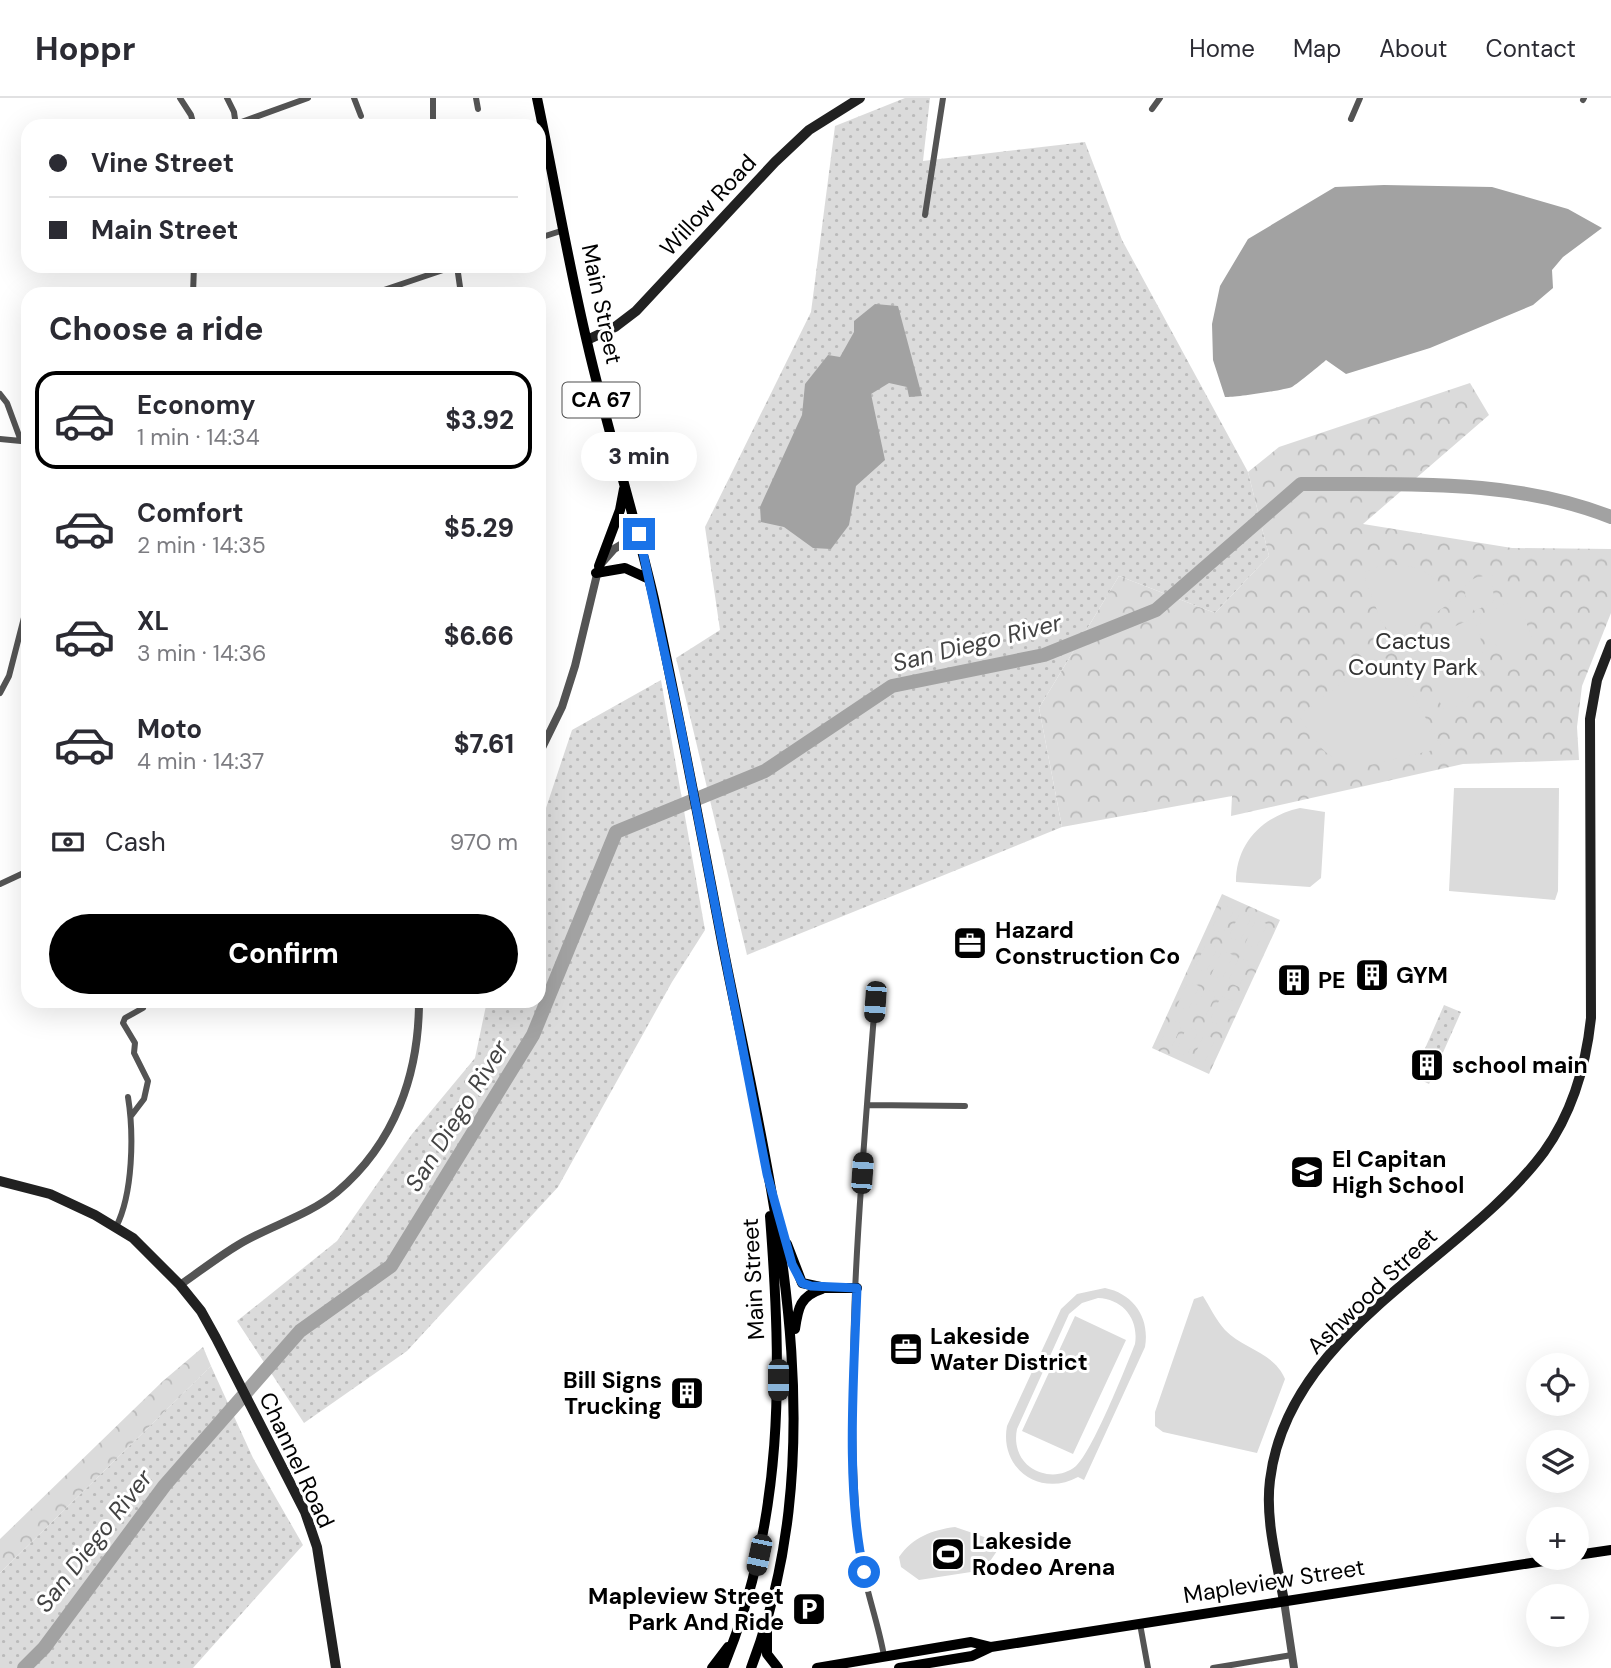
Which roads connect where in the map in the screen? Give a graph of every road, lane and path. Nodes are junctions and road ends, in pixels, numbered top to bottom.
1 (180, 98) edge
2 (227, 98) edge
3 (308, 98) edge
4 (354, 98) edge
5 (433, 98) edge
6 (476, 98) edge
7 (537, 98) edge
8 (860, 98) edge
9 (943, 98) edge
10 (1160, 98) edge
11 (1360, 98) edge
12 (478, 109) dead end
13 (1152, 109) dead end
14 (361, 116) dead end
15 (192, 119) edge
16 (234, 119) edge
17 (250, 119) edge
18 (433, 119) edge
19 (541, 119) edge
20 (1351, 119) dead end
21 (546, 142) edge
22 (925, 215) dead end
23 (564, 230) junction
24 (546, 236) edge
25 (435, 273) edge
26 (393, 287) edge
27 (587, 341) junction
28 (0, 394) edge
29 (0, 439) edge
30 (625, 486) junction
31 (639, 534) junction
32 (597, 569) junction
33 (649, 579) junction
34 (21, 629) edge
35 (1611, 644) edge
36 (0, 693) edge
37 (546, 740) edge
38 (21, 874) edge
39 (0, 884) edge
40 (875, 1002) dead end
41 (143, 1008) dead end
42 (419, 1008) edge
43 (128, 1097) dead end
44 (867, 1105) junction
45 (965, 1106) dead end
46 (131, 1116) junction
47 (767, 1174) junction
48 (0, 1181) edge
49 (116, 1227) junction
50 (180, 1285) junction
51 (857, 1288) junction
52 (825, 1289) junction
53 (791, 1353) junction
54 (1611, 1550) edge
55 (1589, 1553) edge
56 (1526, 1564) edge
57 (1284, 1601) junction
58 (767, 1620) junction
59 (1140, 1623) junction
60 (731, 1647) junction
61 (991, 1647) junction
62 (1292, 1655) junction
63 (884, 1656) junction
64 (335, 1668) edge
65 (712, 1668) edge
66 (723, 1668) edge
67 (732, 1668) edge
68 (751, 1668) edge
69 (778, 1668) edge
70 (817, 1668) edge
71 (899, 1668) edge
72 (1148, 1668) edge
73 (1213, 1668) edge
74 (1294, 1668) edge

1 - 15 street
2 - 16 street
3 - 17 street
4 - 14 street
5 - 18 street
6 - 12 street
7 - 19 main road, Main Street / CA 67
8 - 27 main road, Willow Road
9 - 22 street
10 - 13 street
11 - 20 street
21 - 23 main road, Main Street / CA 67
23 - 24 street
23 - 27 main road, Main Street / CA 67
25 - 26 street
27 - 30 main road, Main Street / CA 67
28 - 29 street
30 - 31 main road, Main Street / CA 67
30 - 32 main road
31 - 32 street
31 - 33 main road, Main Street / CA 67
32 - 33 main road
32 - 37 street
33 - 47 main road, Main Street / CA 67
34 - 36 street
35 - 57 main road, Ashwood Street
38 - 39 street
40 - 44 street
41 - 46 street
42 - 50 street
43 - 46 street
44 - 45 street
44 - 51 street
46 - 49 street
47 - 52 main road
47 - 53 main road, Main Street / CA 67
47 - 60 main road, Main Street / CA 67
48 - 49 main road, Channel Road
49 - 50 main road, Channel Road
50 - 64 main road, Channel Road
51 - 52 main road
51 - 63 street
52 - 53 main road
53 - 58 main road, Main Street / CA 67
54 - 55 main road
56 - 57 main road, Mapleview Street
57 - 59 main road, Mapleview Street
57 - 62 street, Ashwood Street
58 - 68 main road, Main Street / CA 67
58 - 69 main road
59 - 61 main road, Mapleview Street
59 - 72 street
60 - 65 main road
60 - 66 main road, Main Street / CA 67
60 - 67 main road
61 - 63 main road, Mapleview Street
61 - 71 main road, Mapleview Street
62 - 73 street
62 - 74 street, Ashwood Street
63 - 70 main road, Mapleview Street

